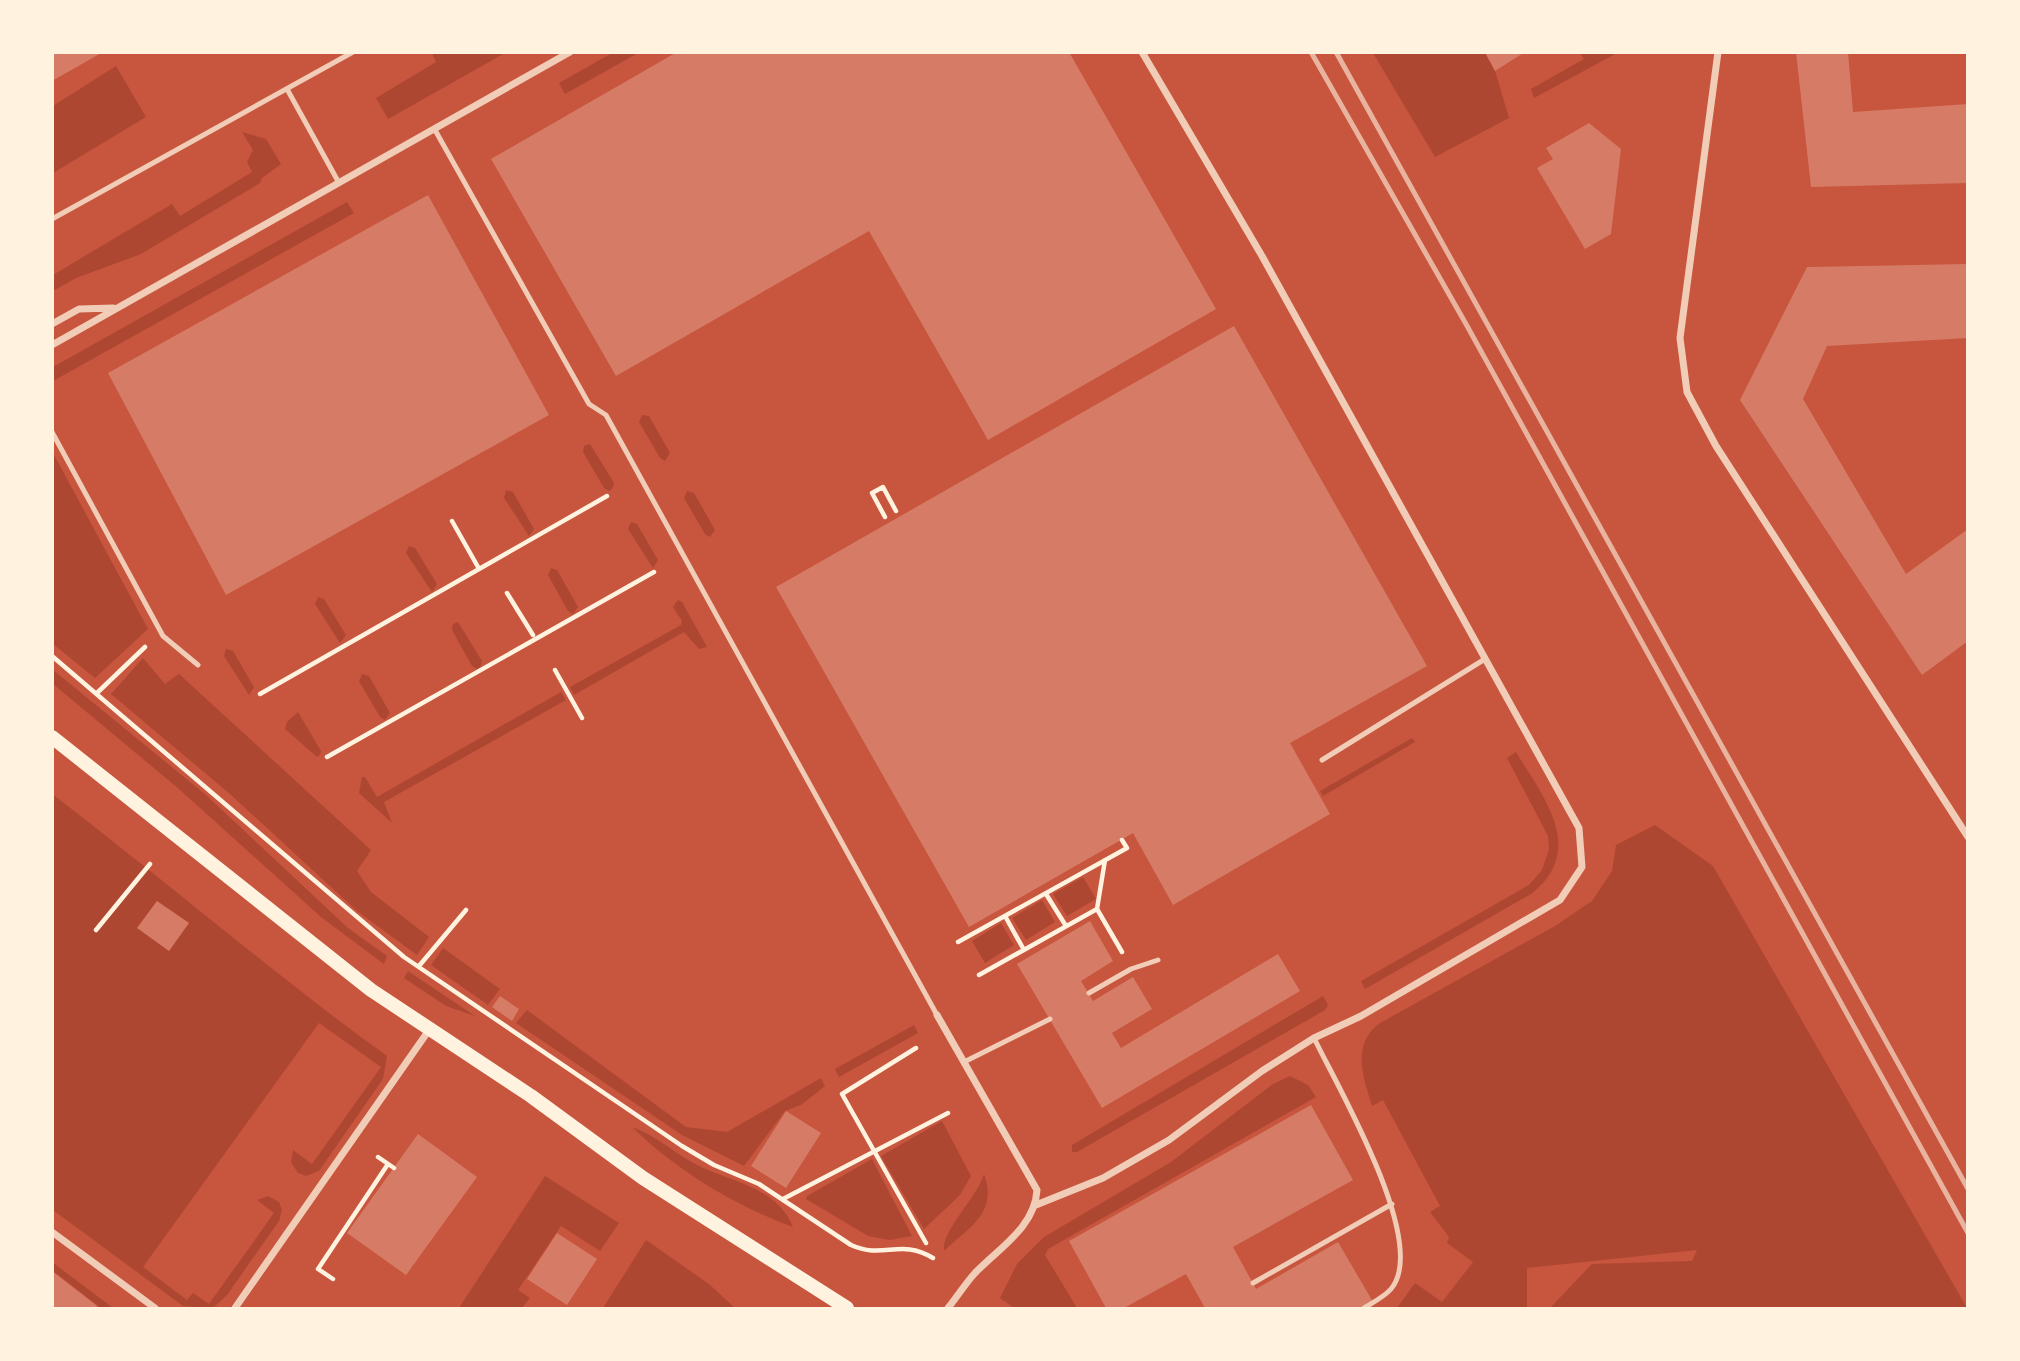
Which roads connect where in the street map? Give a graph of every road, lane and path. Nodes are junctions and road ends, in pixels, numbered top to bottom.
1 (353, 52) edge
2 (570, 52) edge
3 (1142, 52) edge
4 (1718, 52) edge
5 (287, 89) junction
6 (435, 130) junction
7 (339, 183) junction
8 (52, 219) edge
9 (114, 308) junction
10 (52, 324) edge
11 (52, 345) edge
12 (52, 432) edge
13 (607, 496) dead end
14 (896, 511) dead end
15 (886, 517) dead end
16 (452, 521) dead end
17 (478, 567) dead end
18 (654, 572) dead end
19 (507, 593) dead end
20 (533, 635) dead end
21 (154, 652) dead end
22 (52, 656) edge
23 (1485, 659) junction
24 (198, 665) dead end
25 (555, 670) dead end
26 (98, 692) junction
27 (260, 694) dead end
28 (582, 718) dead end
29 (52, 737) edge
30 (327, 757) dead end
31 (1322, 760) dead end
32 (1968, 836) edge
33 (1122, 839) dead end
34 (1105, 860) junction
35 (150, 864) dead end
36 (1045, 894) junction
37 (1097, 909) junction
38 (466, 910) dead end
39 (1005, 916) junction
40 (1066, 926) junction
41 (96, 930) dead end
42 (958, 942) dead end
43 (1024, 950) junction
44 (1158, 960) dead end
45 (419, 966) junction
46 (1131, 968) junction
47 (979, 975) dead end
48 (1088, 993) dead end
49 (937, 1015) joint
50 (1050, 1019) dead end
51 (429, 1030) junction
52 (1314, 1038) junction
53 (916, 1048) dead end
54 (964, 1062) junction
55 (948, 1113) dead end
56 (874, 1152) junction
57 (378, 1157) dead end
58 (388, 1164) junction
59 (394, 1168) dead end
60 (783, 1199) junction
61 (1392, 1204) junction
62 (1036, 1205) junction
63 (52, 1231) edge
64 (926, 1243) dead end
65 (933, 1258) dead end
66 (333, 1279) dead end
67 (1253, 1283) dead end
68 (145, 1301) junction
69 (140, 1308) edge
70 (155, 1308) edge
71 (235, 1308) edge
72 (847, 1308) edge
73 (948, 1308) edge
74 (1364, 1308) edge

1 - 5 lane
2 - 6 street
3 - 23 street
4 - 32 street
5 - 7 lane
5 - 8 lane
6 - 7 street
6 - 49 lane
7 - 9 street
9 - 10 street
9 - 11 street
12 - 24 lane
13 - 27 path
14 - 15 path
16 - 17 path
18 - 30 path
19 - 20 path
21 - 26 path
22 - 26 path
23 - 31 lane
23 - 52 street
25 - 28 path
26 - 45 path
29 - 51 main road
33 - 34 path
34 - 36 path
34 - 37 path
35 - 41 path
36 - 39 path
36 - 40 path
37 - 40 path
37 - 46 path
38 - 45 path
39 - 42 path
39 - 43 path
40 - 43 path
43 - 47 path
44 - 46 lane
45 - 60 path
46 - 48 lane
49 - 54 street
50 - 54 lane
51 - 71 street
51 - 72 main road
52 - 61 lane
52 - 62 street
53 - 56 path
54 - 62 street
55 - 56 path
56 - 60 path
56 - 64 path
57 - 58 path
58 - 59 path
58 - 66 path
60 - 65 path
61 - 67 lane
61 - 74 lane
62 - 73 street
63 - 68 street
68 - 69 street
68 - 70 street

